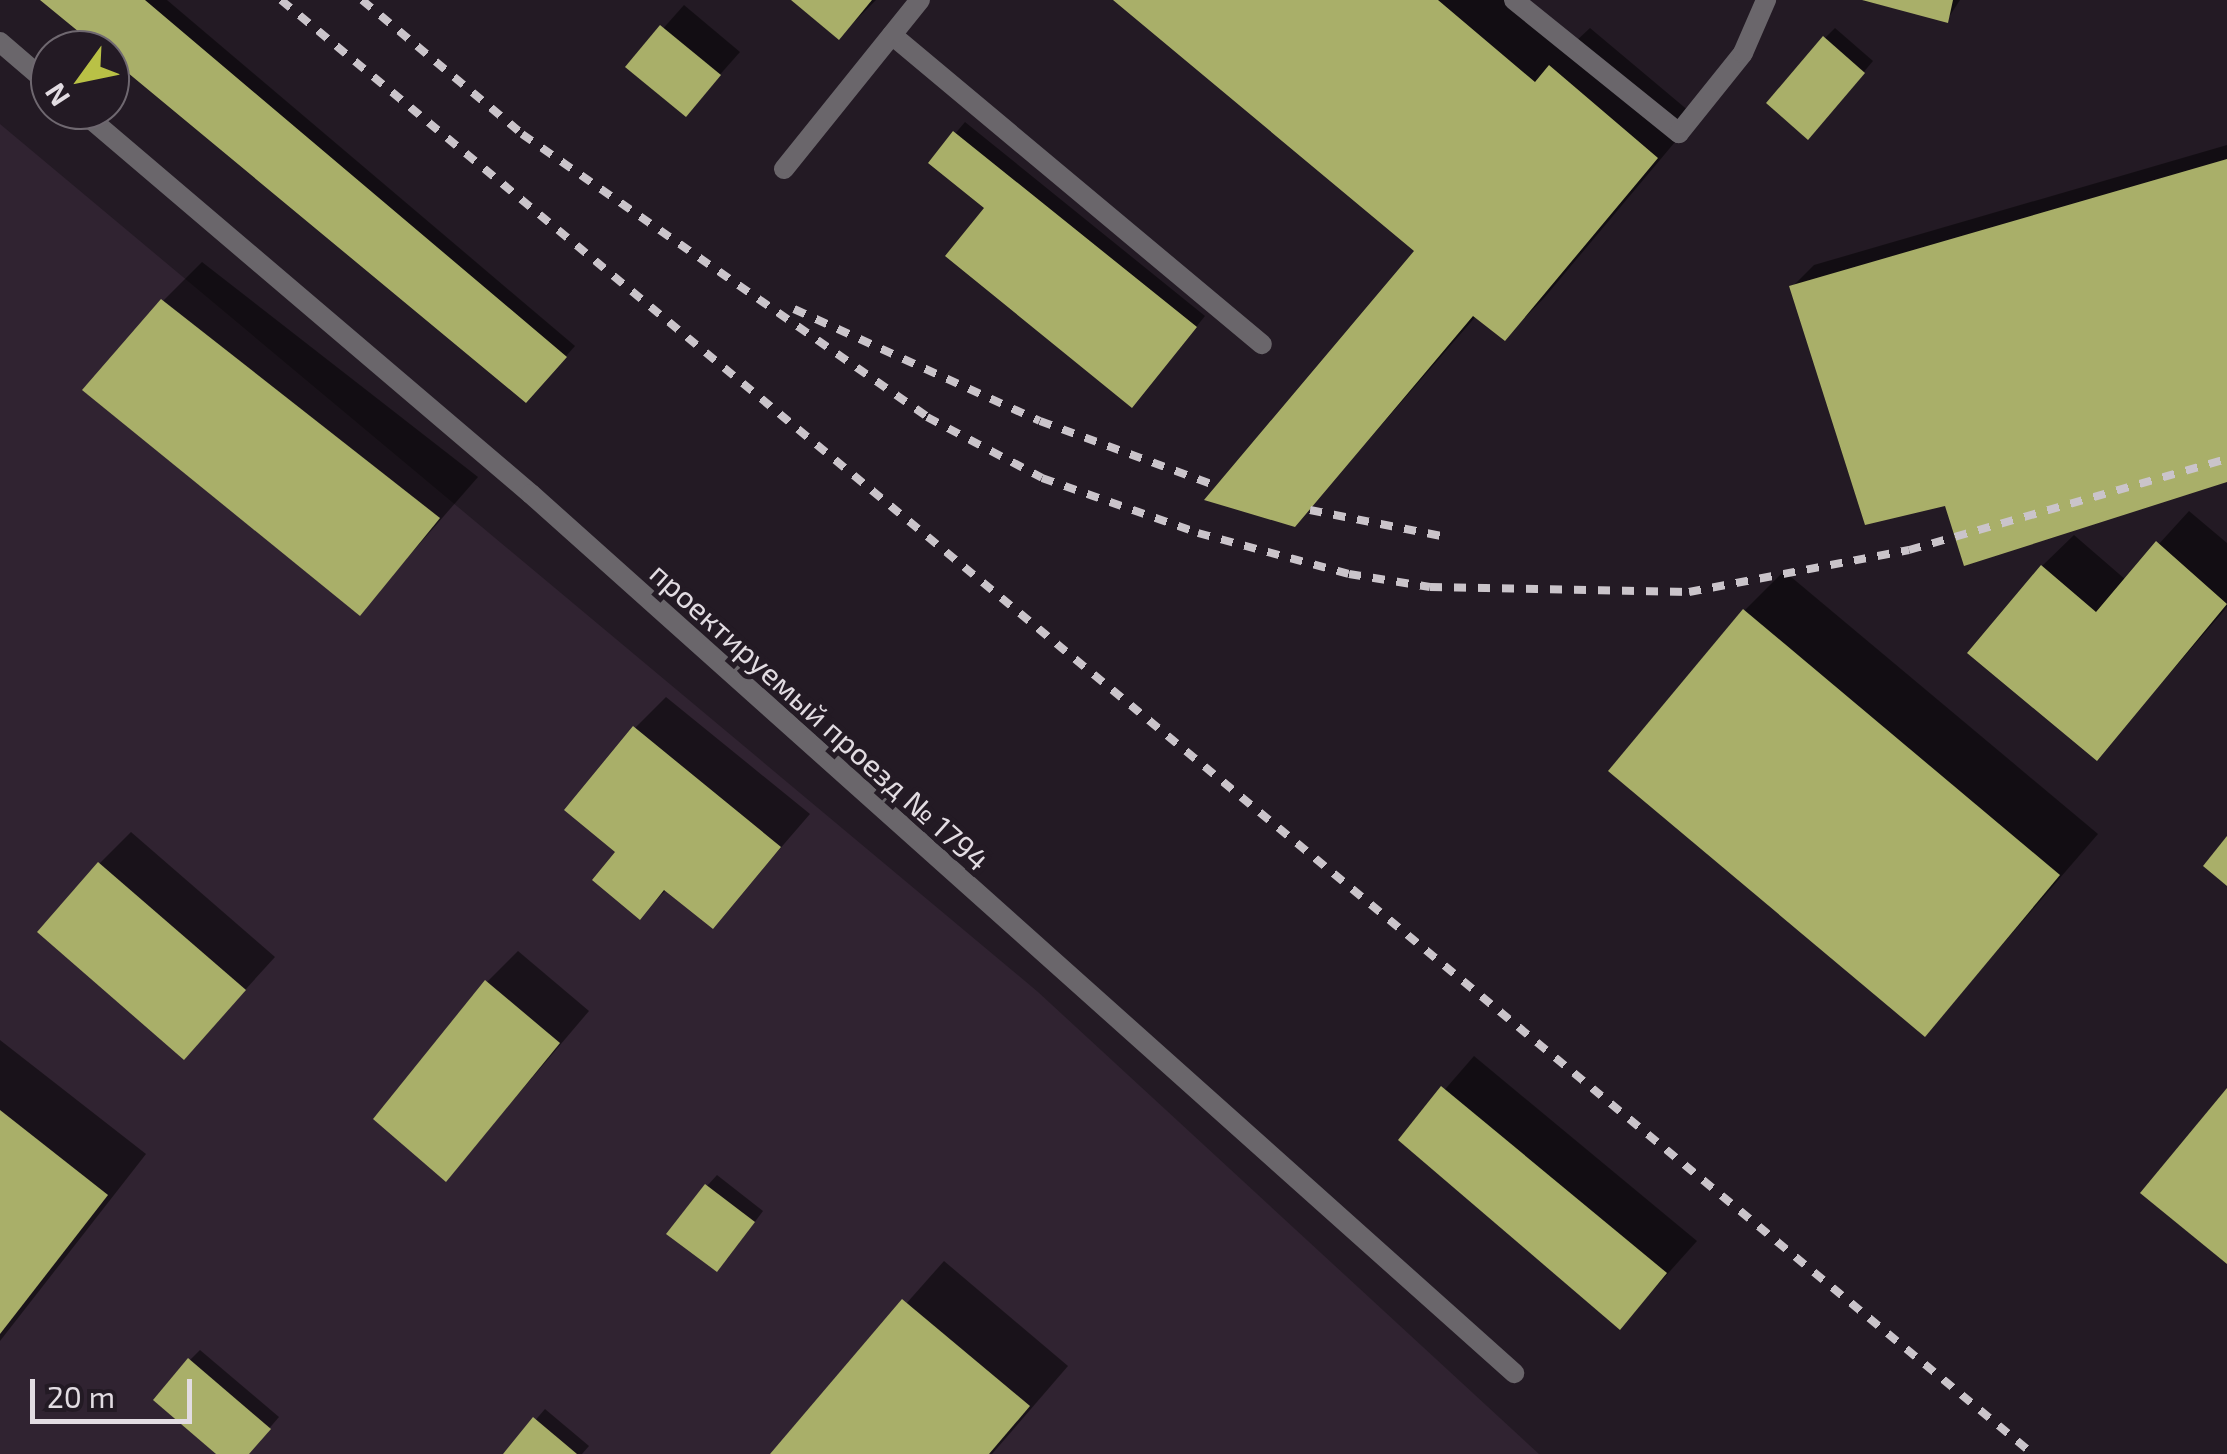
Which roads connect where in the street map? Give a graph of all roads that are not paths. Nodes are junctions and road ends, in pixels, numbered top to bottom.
1 (920, 0) edge
2 (1514, 0) edge
3 (1766, 0) edge
4 (892, 35) junction
5 (0, 42) edge
6 (30, 68) edge
7 (103, 130) edge
8 (784, 168) dead end
9 (1262, 344) dead end
10 (1514, 1373) dead end

1 - 4 street
2 - 3 street
4 - 8 street
4 - 9 street
5 - 6 street
7 - 10 street, проектируемый проезд № 1794

